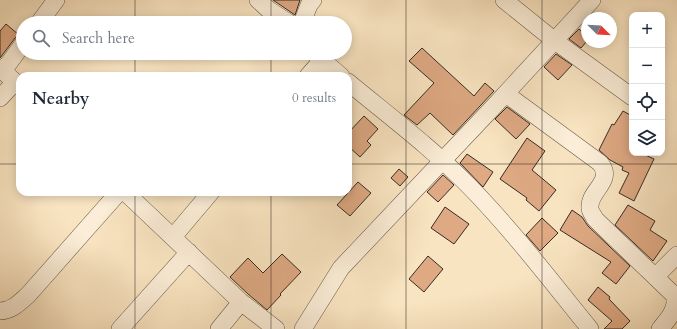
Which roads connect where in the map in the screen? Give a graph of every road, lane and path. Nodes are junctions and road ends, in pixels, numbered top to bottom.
1 (56, 0) edge
2 (258, 0) edge
3 (313, 0) edge
4 (504, 0) edge
5 (592, 0) edge
6 (44, 16) edge
7 (278, 16) edge
8 (305, 16) edge
9 (555, 41) junction
10 (16, 60) edge
11 (316, 60) edge
12 (322, 60) edge
13 (310, 72) edge
14 (336, 72) edge
15 (9, 77) edge
16 (352, 85) edge
17 (506, 94) junction
18 (629, 95) edge
19 (0, 98) edge
20 (443, 161) junction
21 (115, 196) edge
22 (129, 196) edge
23 (208, 196) edge
24 (173, 237) junction
25 (189, 252) junction
26 (677, 255) edge
27 (655, 277) junction
28 (242, 302) junction
29 (0, 311) edge
30 (120, 329) edge
31 (219, 329) edge
32 (276, 329) edge
33 (303, 329) edge
34 (590, 329) edge
35 (660, 329) edge

1 - 6 street
2 - 7 street
3 - 8 street
4 - 9 street
5 - 9 street
9 - 17 street
9 - 18 street
10 - 15 street
11 - 13 street
12 - 14 street
15 - 19 street
16 - 20 street
17 - 20 street
17 - 27 street
20 - 33 street
20 - 34 street
21 - 29 street
22 - 24 street
23 - 24 street
24 - 25 street
25 - 28 street
25 - 30 street
26 - 27 street
27 - 35 street
28 - 31 street
28 - 32 street

